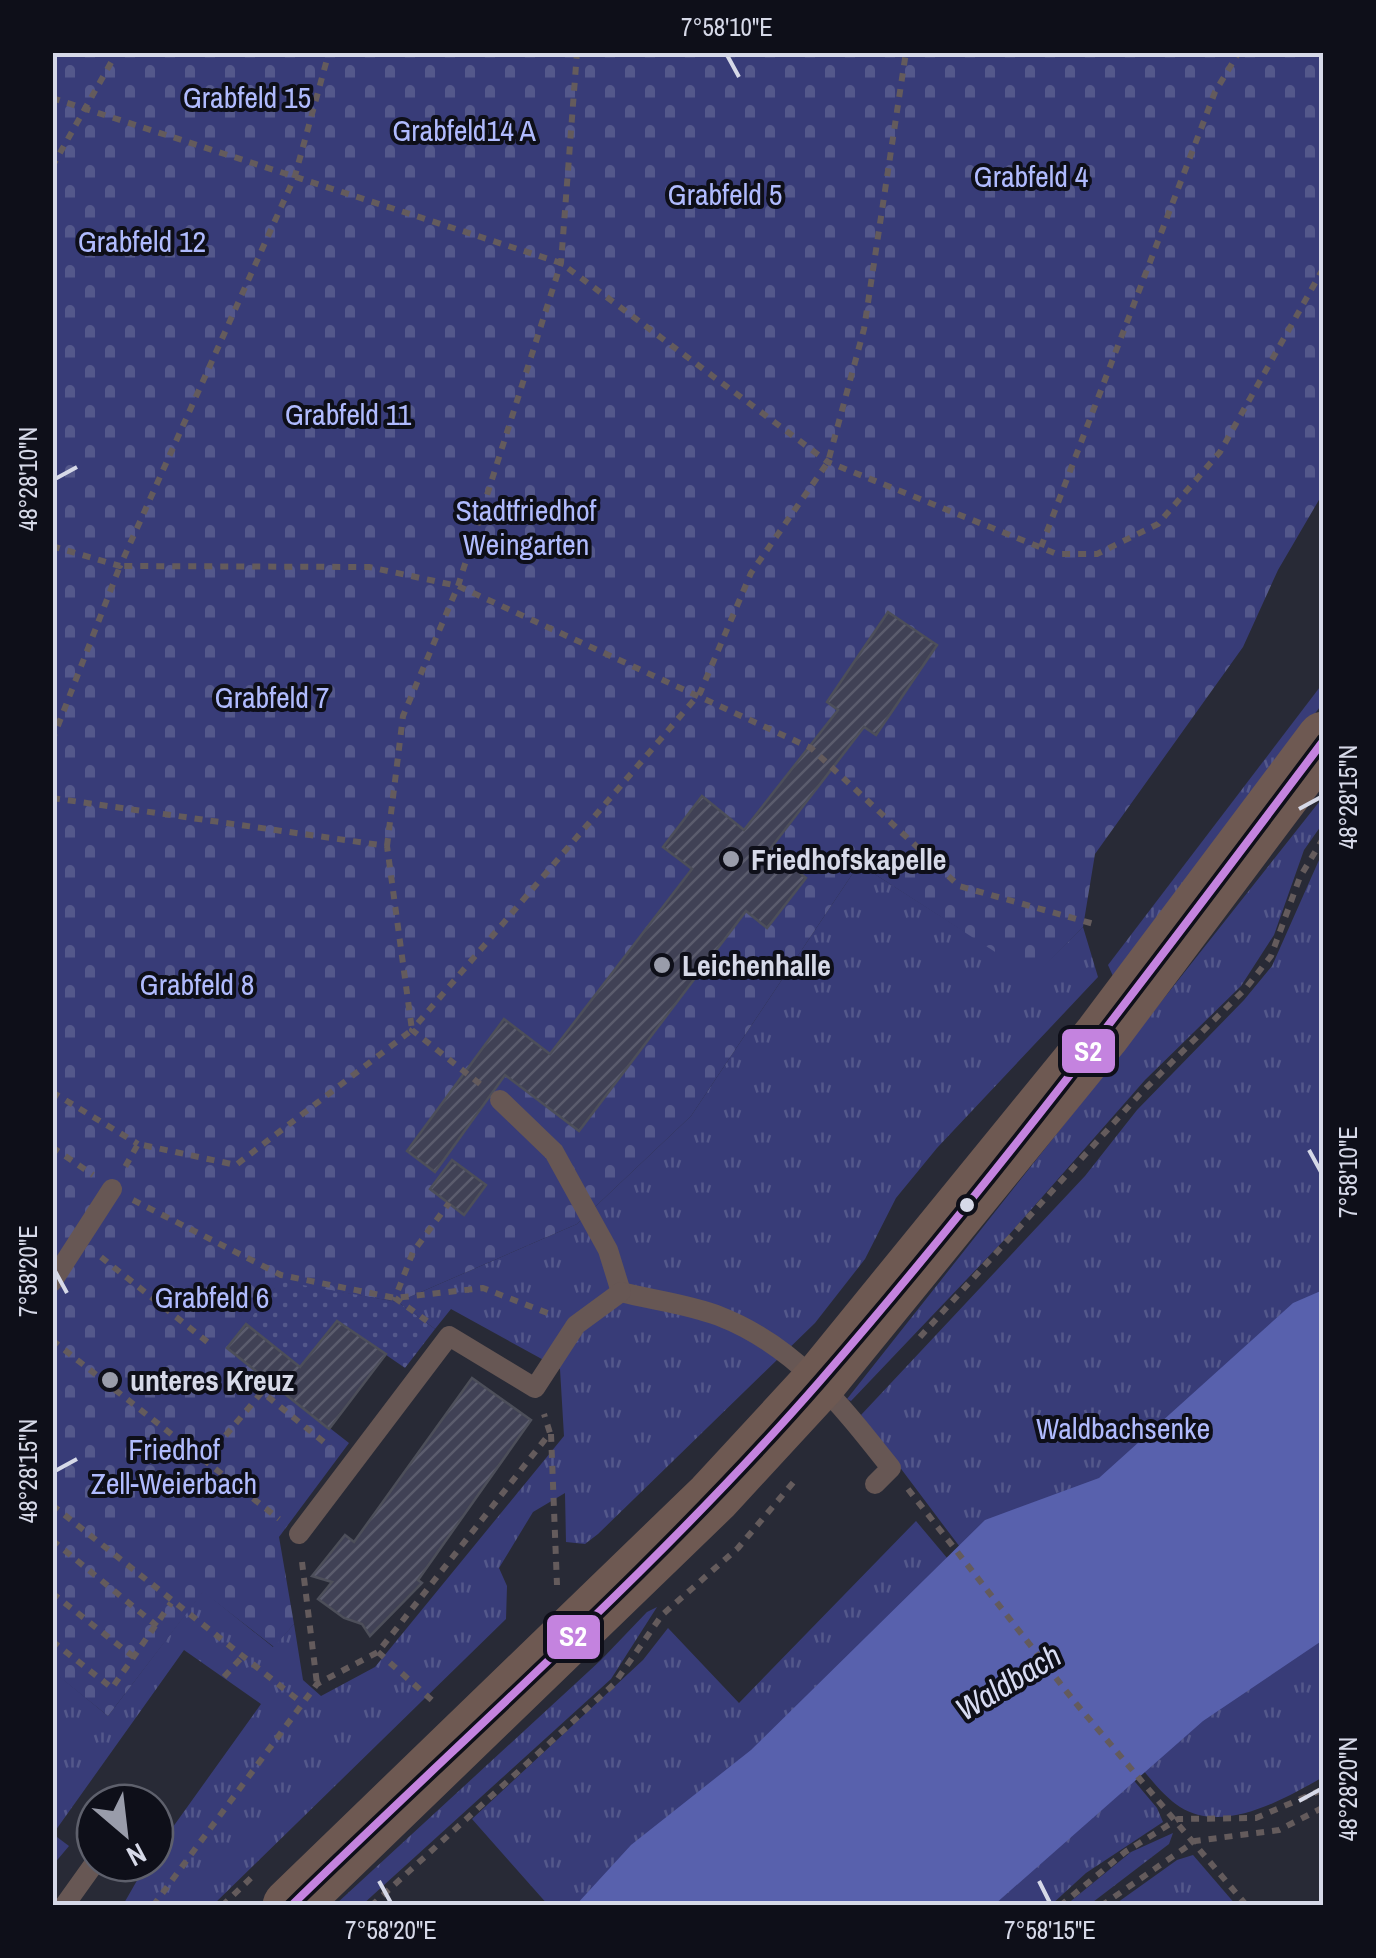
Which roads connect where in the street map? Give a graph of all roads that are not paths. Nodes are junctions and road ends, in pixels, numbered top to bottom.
1 (1324, 739) edge
2 (500, 1100) road end
3 (112, 1188) road end
4 (52, 1282) edge
5 (620, 1292) junction
6 (820, 1381) junction
7 (875, 1484) dead end
8 (299, 1534) road end
9 (80, 1883) edge
10 (64, 1906) edge
11 (290, 1906) edge

1 - 6 street
2 - 5 lane
3 - 4 lane
5 - 6 lane
5 - 8 lane
6 - 7 lane
6 - 11 street
9 - 10 lane

